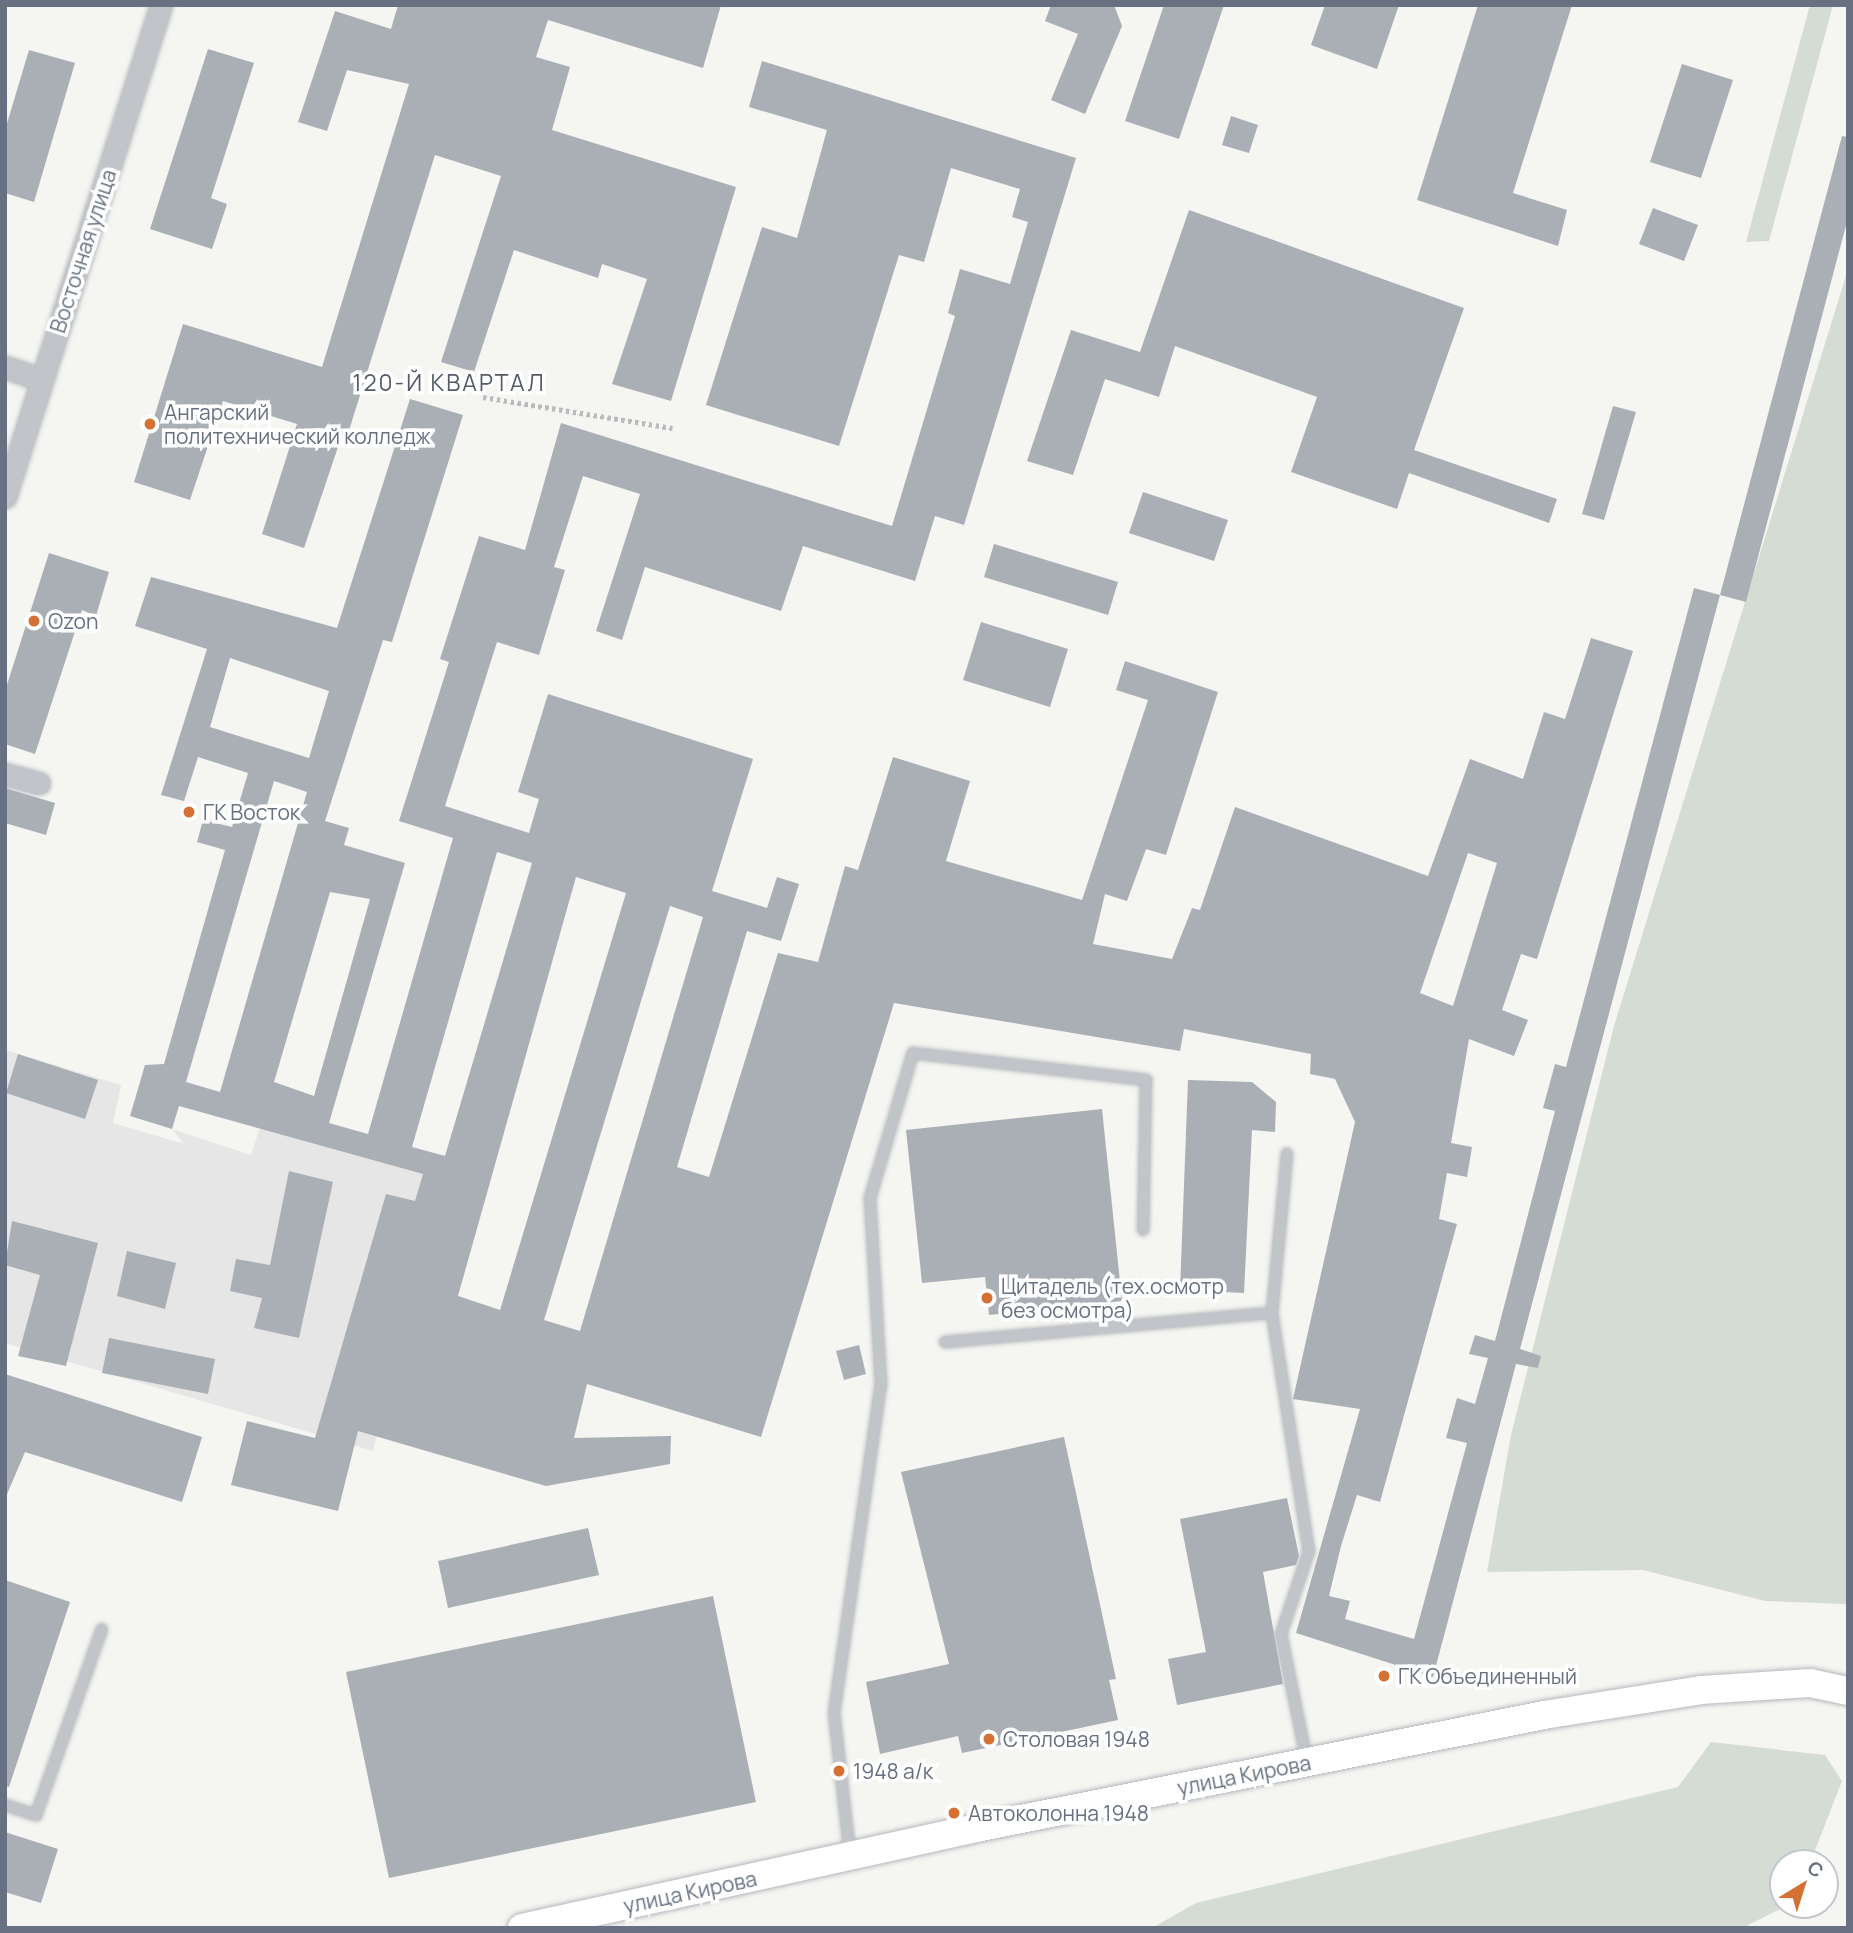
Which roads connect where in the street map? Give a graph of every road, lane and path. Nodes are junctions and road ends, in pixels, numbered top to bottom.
1 (161, 5) edge
2 (5, 367) edge
3 (42, 380) junction
4 (483, 397) dead end
5 (672, 428) dead end
6 (5, 497) edge
7 (5, 774) edge
8 (39, 783) dead end
9 (1287, 1154) dead end
10 (1143, 1230) dead end
11 (1272, 1313) junction
12 (945, 1342) dead end
13 (102, 1629) dead end
14 (1848, 1691) edge
15 (1307, 1763) junction
16 (5, 1805) edge
17 (851, 1858) junction
18 (522, 1928) edge

1 - 3 street, Восточная улица
2 - 3 street
3 - 6 street, Восточная улица
4 - 5 path
7 - 8 street
9 - 11 lane
10 - 17 lane
11 - 12 lane
11 - 15 lane
13 - 16 lane
14 - 15 street, улица Кирова
15 - 17 street, улица Кирова
17 - 18 street, улица Кирова

